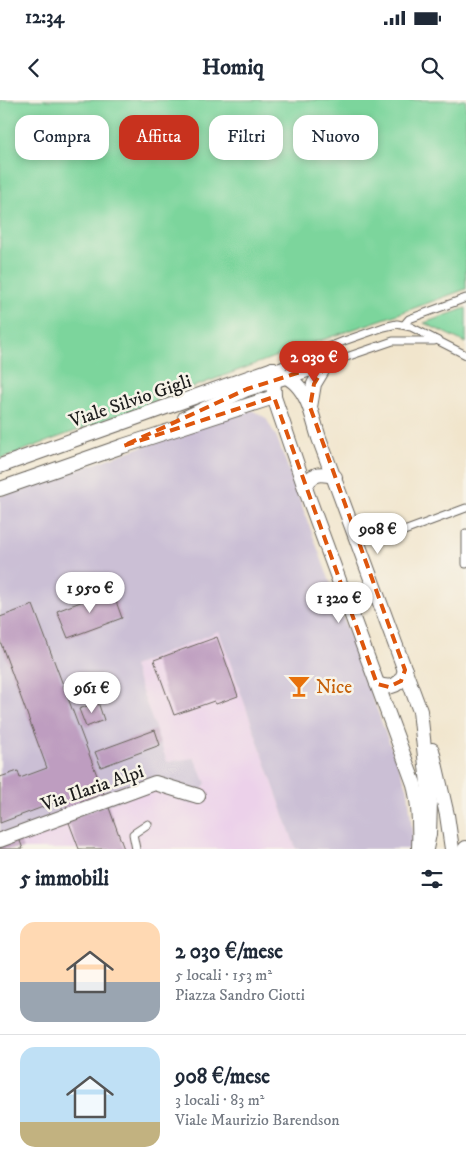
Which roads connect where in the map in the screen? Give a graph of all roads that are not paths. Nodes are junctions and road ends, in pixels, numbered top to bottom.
1 (466, 298) edge
2 (404, 325) junction
3 (435, 341) junction
4 (466, 355) edge
5 (326, 364) junction
6 (282, 376) junction
7 (274, 397) junction
8 (310, 407) junction
9 (123, 446) junction
10 (0, 466) edge
11 (334, 477) junction
12 (304, 488) junction
13 (0, 489) edge
14 (466, 508) edge
15 (466, 533) edge
16 (396, 534) dead end
17 (466, 563) edge
18 (405, 670) junction
19 (377, 684) junction
20 (420, 711) junction
21 (198, 796) dead end
22 (148, 824) dead end
23 (0, 840) edge
24 (136, 849) edge
25 (419, 849) edge
26 (426, 849) edge
27 (452, 849) edge

1 - 2 lane
2 - 3 lane
2 - 6 lane
3 - 4 lane
3 - 5 lane
5 - 6 street
5 - 8 street
6 - 7 street
6 - 8 street
6 - 9 street
6 - 10 street, Viale Silvio Gigli
7 - 9 street
7 - 12 street
8 - 11 street
9 - 13 street
11 - 12 street
11 - 18 street
12 - 19 street
14 - 16 lane
15 - 17 lane
18 - 19 street
18 - 20 street
19 - 25 street
20 - 26 street
20 - 27 street
21 - 23 street, Via Ilaria Alpi
22 - 24 lane

